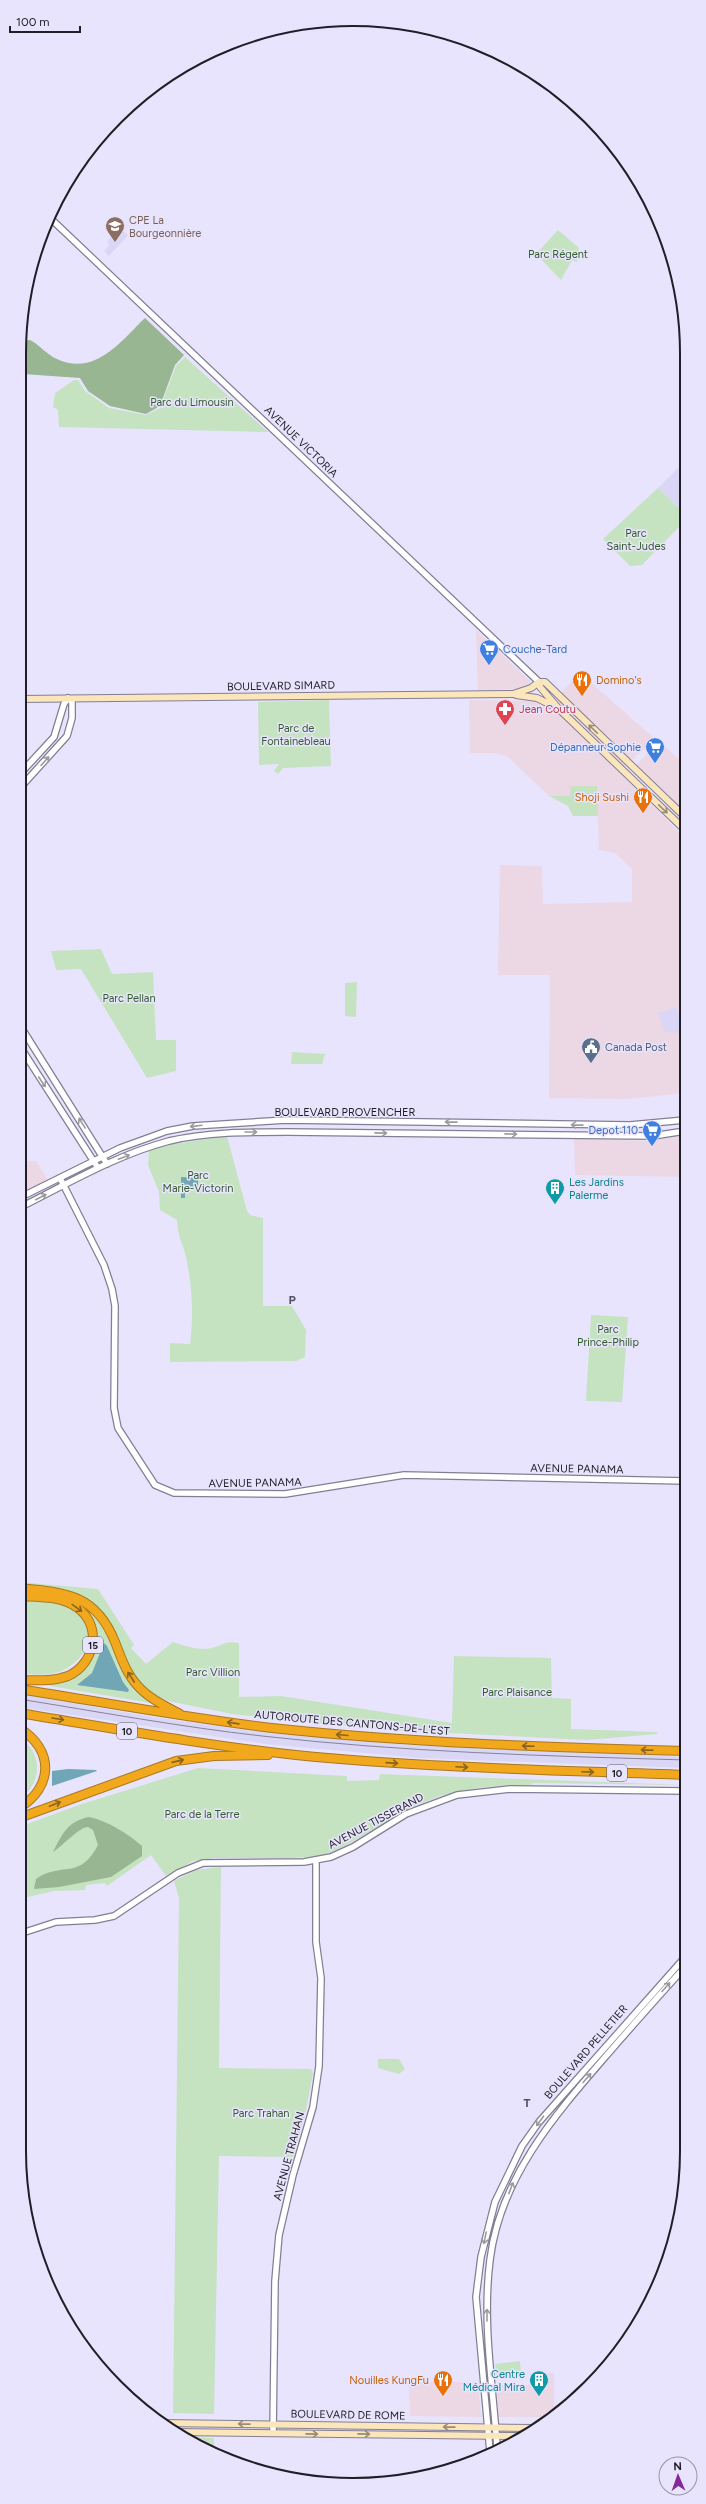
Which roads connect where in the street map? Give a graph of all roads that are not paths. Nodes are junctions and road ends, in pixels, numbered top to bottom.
1 (54, 222) edge
2 (539, 682) junction
3 (513, 694) junction
4 (68, 698) junction
5 (26, 699) edge
6 (558, 708) junction
7 (26, 766) edge
8 (26, 781) edge
9 (680, 812) edge
10 (680, 825) edge
11 (26, 1035) edge
12 (26, 1056) edge
13 (680, 1120) edge
14 (680, 1132) edge
15 (103, 1156) junction
16 (94, 1160) junction
17 (107, 1164) junction
18 (98, 1168) junction
19 (60, 1178) junction
20 (64, 1186) junction
21 (26, 1195) edge
22 (26, 1205) edge
23 (680, 1482) edge
24 (26, 1589) edge
25 (26, 1597) edge
26 (26, 1680) edge
27 (26, 1690) edge
28 (26, 1714) edge
29 (182, 1716) junction
30 (26, 1735) edge
31 (680, 1751) edge
32 (294, 1754) junction
33 (680, 1775) edge
34 (680, 1791) edge
35 (26, 1803) edge
36 (26, 1815) edge
37 (316, 1860) junction
38 (26, 1932) edge
39 (680, 1963) edge
40 (680, 1973) edge
41 (171, 2423) edge
42 (273, 2424) junction
43 (488, 2427) junction
44 (496, 2427) junction
45 (527, 2428) edge
46 (186, 2432) edge
47 (273, 2433) junction
48 (489, 2436) junction
49 (496, 2436) junction
50 (512, 2436) edge
51 (497, 2445) edge
52 (490, 2448) edge

1 - 2 street, AVENUE VICTORIA
2 - 3 main road, BOULEVARD SIMARD
2 - 6 main road, AVENUE VICTORIA
9 -> 2 main road, AVENUE VICTORIA
3 - 4 main road, BOULEVARD SIMARD
3 - 6 main road
4 - 5 main road, BOULEVARD SIMARD
4 - 7 street
8 -> 4 street
6 -> 10 main road, AVENUE VICTORIA
15 -> 11 street
12 -> 16 street
13 -> 15 street, BOULEVARD PROVENCHER
17 -> 14 street, BOULEVARD PROVENCHER
15 - 16 street, BOULEVARD PROVENCHER
15 - 17 street
16 - 18 street
16 - 19 street, BOULEVARD PROVENCHER
17 - 18 street, BOULEVARD PROVENCHER
18 - 20 street, BOULEVARD PROVENCHER
19 - 20 street, AVENUE PANAMA
19 - 21 street, BOULEVARD PROVENCHER
22 -> 20 street, BOULEVARD PROVENCHER
20 - 23 street, AVENUE PANAMA
29 -> 24 highway
25 -> 26 highway, 15
27 - 29 highway, AUTOROUTE DES CANTONS-DE-L'EST / 10
28 -> 32 highway, 10
31 -> 29 highway, AUTOROUTE DES CANTONS-DE-L'EST / 10
30 - 35 highway
32 -> 33 highway, 10
36 -> 32 highway
34 - 37 street, AVENUE TISSERAND
37 - 38 street, AVENUE TISSERAND
37 - 42 street, AVENUE TRAHAN
39 -> 43 street, BOULEVARD PELLETIER
44 -> 40 street, BOULEVARD PELLETIER
42 -> 41 main road, BOULEVARD DE ROME
43 -> 42 main road, BOULEVARD DE ROME
42 - 47 street, AVENUE TRAHAN
43 - 44 main road, BOULEVARD DE ROME
43 - 48 street, BOULEVARD PELLETIER
44 - 45 main road, BOULEVARD DE ROME
44 - 49 street, BOULEVARD PELLETIER
46 - 47 main road, BOULEVARD DE ROME
47 -> 48 main road, BOULEVARD DE ROME
48 - 49 main road, BOULEVARD DE ROME
48 - 52 street, BOULEVARD PELLETIER
49 - 50 main road, BOULEVARD DE ROME
49 - 51 street, BOULEVARD PELLETIER

